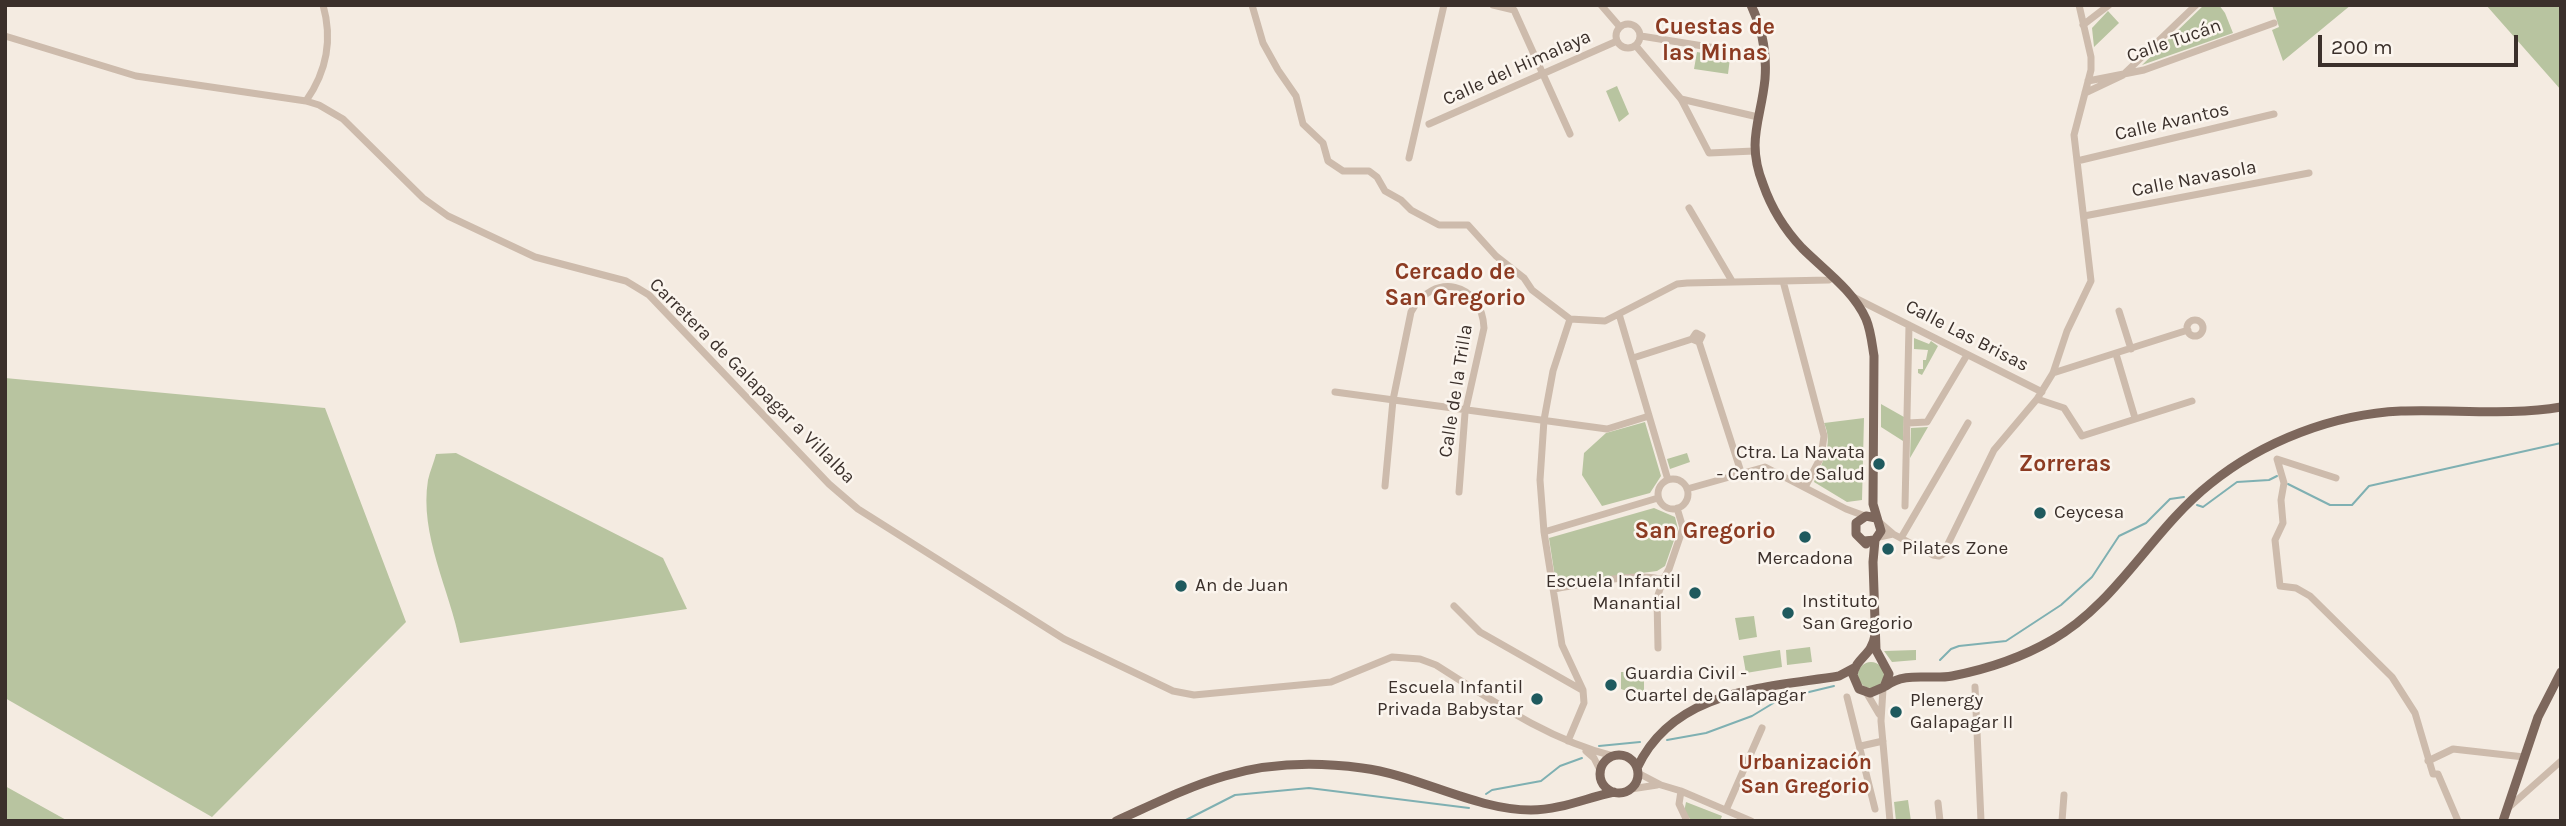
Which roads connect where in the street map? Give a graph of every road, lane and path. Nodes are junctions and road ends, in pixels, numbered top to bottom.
1 (323, 5) edge
2 (1252, 5) edge
3 (1444, 5) edge
4 (1493, 5) edge
5 (1601, 5) edge
6 (1751, 5) edge
7 (2079, 5) edge
8 (2109, 5) edge
9 (2196, 5) edge
10 (1517, 8) edge
11 (2274, 23) dead end
12 (2083, 26) junction
13 (1620, 27) junction
14 (5, 36) edge
15 (1641, 36) junction
16 (1617, 41) junction
17 (1636, 46) junction
18 (1765, 56) junction
19 (1543, 74) junction
20 (2123, 75) junction
21 (2088, 80) junction
22 (2085, 93) junction
23 (1681, 99) junction
24 (306, 101) junction
25 (2274, 114) dead end
26 (1419, 117) junction
27 (1758, 117) junction
28 (1429, 124) junction
29 (1416, 130) junction
30 (1570, 134) dead end
31 (1754, 151) junction
32 (1409, 158) dead end
33 (2077, 161) junction
34 (2309, 173) dead end
35 (1689, 208) dead end
36 (2084, 216) junction
37 (1833, 277) junction
38 (1732, 281) junction
39 (1783, 281) junction
40 (1853, 297) junction
41 (1878, 309) junction
42 (2119, 311) dead end
43 (1619, 314) junction
44 (1570, 318) junction
45 (1866, 318) junction
46 (1909, 325) junction
47 (2188, 330) dead end
48 (2132, 349) junction
49 (2116, 354) junction
50 (1967, 355) junction
51 (1633, 358) junction
52 (2053, 373) junction
53 (1335, 392) dead end
54 (2042, 392) junction
55 (2037, 399) junction
56 (1393, 400) junction
57 (2192, 401) dead end
58 (2561, 407) edge
59 (1466, 410) junction
60 (1649, 416) junction
61 (2136, 418) junction
62 (1544, 420) junction
63 (1908, 423) junction
64 (1968, 423) dead end
65 (1741, 472) junction
66 (2336, 478) dead end
67 (1668, 480) junction
68 (1385, 486) dead end
69 (1805, 487) junction
70 (1687, 489) junction
71 (1458, 492) dead end
72 (1658, 498) junction
73 (1873, 504) junction
74 (1905, 506) dead end
75 (1677, 508) junction
76 (1846, 509) junction
77 (1866, 516) junction
78 (1878, 520) junction
79 (1855, 526) junction
80 (1544, 531) junction
81 (1897, 536) junction
82 (1877, 538) junction
83 (1864, 541) junction
84 (1873, 562) junction
85 (1662, 580) junction
86 (1553, 589) junction
87 (1454, 606) dead end
88 (1875, 635) junction
89 (1657, 648) dead end
90 (1864, 659) junction
91 (1884, 664) junction
92 (1854, 668) junction
93 (2561, 672) edge
94 (1907, 676) junction
95 (1828, 678) junction
96 (1857, 686) junction
97 (1884, 687) junction
98 (1975, 687) dead end
99 (1583, 690) junction
100 (1866, 692) junction
101 (1847, 697) dead end
102 (1881, 721) junction
103 (1762, 728) dead end
104 (1569, 741) junction
105 (1883, 741) junction
106 (1650, 746) junction
107 (1861, 747) junction
108 (1583, 748) junction
109 (1613, 756) junction
110 (1623, 756) junction
111 (2524, 757) junction
112 (2428, 761) junction
113 (2561, 761) edge
114 (1638, 771) junction
115 (1601, 775) junction
116 (1661, 785) junction
117 (2514, 788) junction
118 (1631, 789) junction
119 (2532, 789) junction
120 (1681, 791) junction
121 (1614, 792) junction
122 (2064, 795) dead end
123 (1585, 798) junction
124 (1938, 803) dead end
125 (1875, 809) dead end
126 (1727, 810) junction
127 (2506, 810) junction
128 (1116, 821) edge
129 (1687, 821) edge
130 (1751, 821) edge
131 (1890, 821) edge
132 (1940, 821) edge
133 (1981, 821) edge
134 (2062, 821) edge
135 (2458, 821) edge
136 (2503, 821) edge

1 - 24 street
2 - 44 street
3 - 26 street
4 - 10 street
5 - 13 street
6 - 18 main road
7 - 12 street
8 - 12 street
9 - 20 street
10 - 19 street
11 - 20 street, Calle Tucán
12 - 21 street
13 - 15 street
13 - 16 street
14 - 24 street, Carretera de Galapagar a Villalba
15 - 17 street
15 - 18 street
16 - 17 street
16 - 19 street, Calle del Himalaya
17 - 23 street
18 - 27 main road
19 - 28 street, Calle del Himalaya
19 - 30 street
20 - 21 street, Calle Tucán
20 - 22 street, Calle Tucán
21 - 22 street
22 - 33 street
23 - 27 street
23 - 31 street
24 - 104 street, Carretera de Galapagar a Villalba
25 - 33 street, Calle Avantos
26 - 28 street, Calle del Himalaya
26 - 29 street
27 - 31 main road
28 - 29 street, Calle del Himalaya
29 - 32 street
31 - 37 main road
33 - 36 street
34 - 36 street, Calle Navasola
35 - 38 street
36 - 52 street
37 - 39 street
37 - 40 main road
38 - 39 street
38 - 43 street
39 - 69 street
40 - 41 street, Calle Las Brisas
40 - 45 main road
41 - 45 street, Calle Las Brisas
41 - 46 street, Calle Las Brisas
42 - 48 street
43 - 44 street
43 - 51 street
44 - 62 street
45 - 73 main road
46 - 50 street, Calle Las Brisas
46 - 63 street
47 - 48 street
48 - 49 street
49 - 52 street
49 - 61 street
50 - 54 street, Calle Las Brisas
50 - 63 street
51 - 60 street
51 - 65 street
52 - 54 street
53 - 56 street
54 - 55 street
55 - 61 street, Calle Las Brisas
55 - 81 street
56 - 59 street
56 - 59 street, Calle de la Trilla
56 - 68 street, Calle de la Trilla
57 - 61 street
58 - 94 main road
59 - 62 street
59 - 71 street, Calle de la Trilla
60 - 62 street
60 - 67 street
62 - 80 street
63 - 74 street
64 - 81 street
65 - 69 street
65 - 70 street
66 - 112 street
67 - 70 street
67 - 72 street
69 - 76 street
70 - 75 street
72 - 75 street
72 - 80 street
73 - 77 main road
73 - 78 main road
75 - 85 street
76 - 77 street
76 - 79 street
77 - 78 main road
77 - 79 main road
78 - 81 street
78 - 82 main road
79 - 83 main road
80 - 86 street
81 - 82 street
82 - 83 main road
82 - 84 main road
83 - 84 main road
84 - 88 main road
85 - 86 street
85 - 89 street
86 - 99 street
87 - 99 street
88 - 90 main road
88 - 91 main road
90 - 91 main road
90 - 92 main road
91 - 94 main road
91 - 97 main road
92 - 95 main road
92 - 96 main road
93 - 111 main road
94 - 97 main road
95 - 96 main road
95 - 106 main road
96 - 100 main road
97 - 100 main road
97 - 102 street
98 - 133 street
99 - 104 street
100 - 102 street
101 - 107 street
102 - 105 street
103 - 126 street
104 - 108 street, Carretera de Galapagar a Villalba
105 - 107 street
105 - 131 street
106 - 110 main road
106 - 114 main road
107 - 125 street
108 - 109 street, Carretera de Galapagar a Villalba
108 - 115 street, Carretera de Galapagar a Villalba
109 - 110 main road
109 - 115 main road
110 - 114 main road
111 - 112 street
111 - 117 main road
112 - 135 street
113 - 119 street
114 - 116 street
114 - 118 main road
115 - 121 main road
115 - 123 main road
116 - 118 street
116 - 120 street
117 - 119 street
117 - 127 main road
118 - 121 main road
119 - 127 street
120 - 126 street
120 - 129 street
121 - 123 main road
122 - 134 street
123 - 128 main road
124 - 132 street
126 - 130 street
127 - 136 main road

